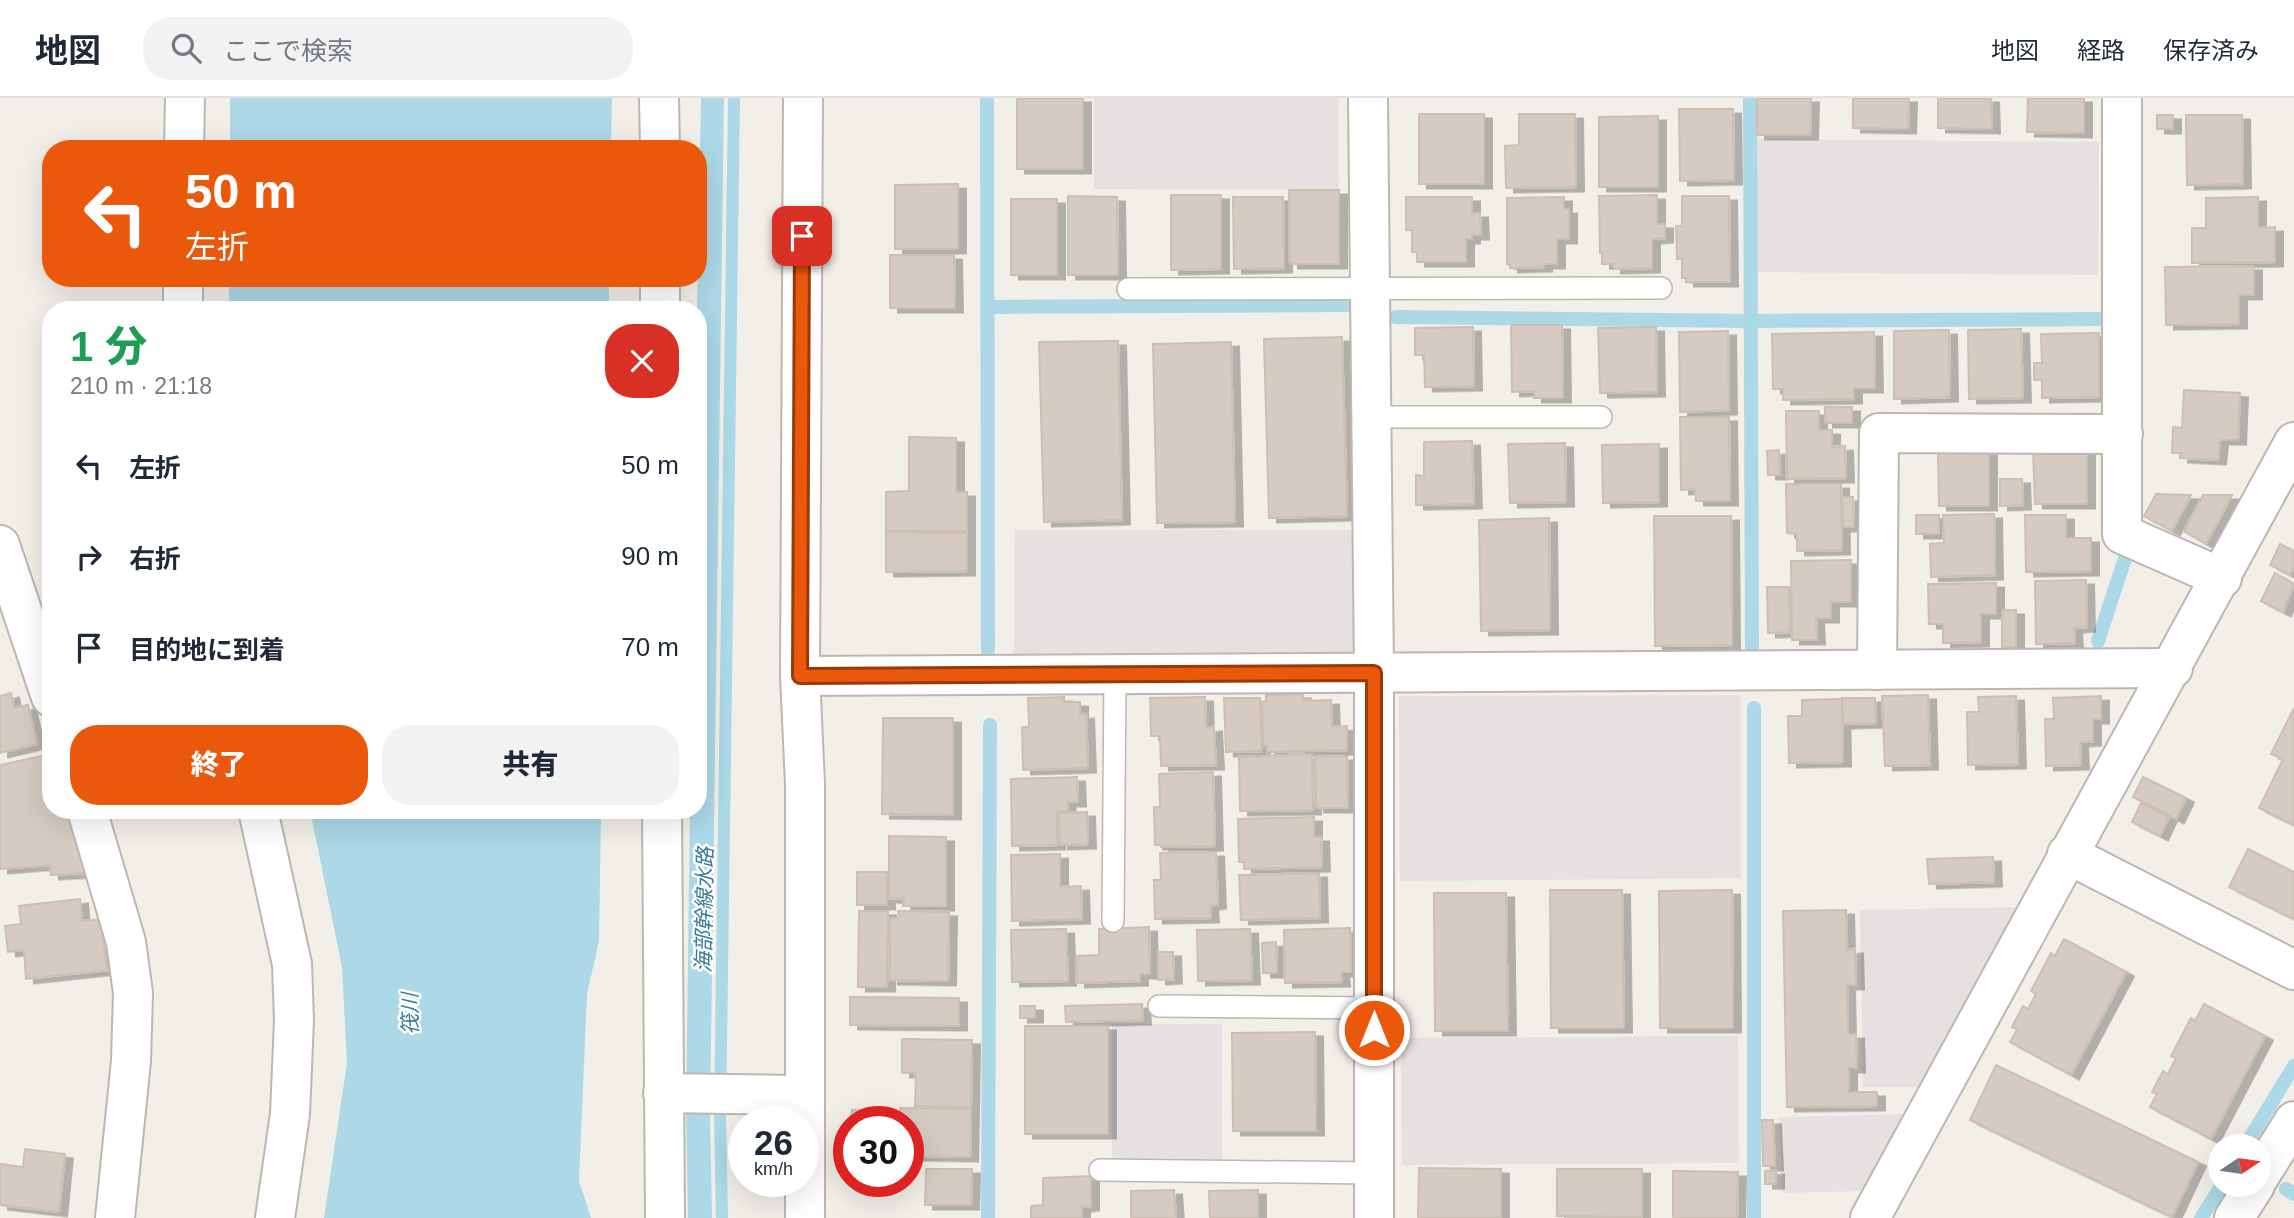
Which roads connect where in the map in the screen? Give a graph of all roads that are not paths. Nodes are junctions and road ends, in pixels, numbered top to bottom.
1 (185, 98) edge
2 (659, 98) edge
3 (803, 98) edge
4 (1368, 98) edge
5 (2122, 98) edge
6 (184, 140) edge
7 (660, 140) edge
8 (1371, 288) junction
9 (1661, 288) dead end
10 (1128, 289) dead end
11 (1372, 417) junction
12 (1601, 417) dead end
13 (2123, 434) junction
14 (2294, 442) edge
15 (2, 565) edge
16 (2222, 578) junction
17 (2173, 668) junction
18 (1877, 670) junction
19 (42, 673) edge
20 (1374, 673) junction
21 (1115, 674) junction
22 (800, 676) junction
23 (90, 819) edge
24 (260, 819) edge
25 (662, 819) edge
26 (2067, 855) junction
27 (1113, 921) dead end
28 (2294, 970) edge
29 (1159, 1006) dead end
30 (1373, 1008) junction
31 (670, 1093) junction
32 (805, 1096) junction
33 (2294, 1121) edge
34 (2272, 1156) edge
35 (1100, 1170) dead end
36 (1374, 1173) junction
37 (2247, 1197) edge
38 (115, 1218) edge
39 (275, 1218) edge
40 (665, 1218) edge
41 (805, 1218) edge
42 (1374, 1218) edge
43 (1870, 1218) edge
44 (2234, 1218) edge

1 - 6 street
2 - 7 street
3 - 22 street
4 - 8 street
5 - 13 street
8 - 9 lane
8 - 10 lane
8 - 11 street
11 - 12 lane
11 - 20 street
13 - 16 street
13 - 18 street
14 - 16 street
15 - 19 street
16 - 17 street
17 - 18 street
17 - 26 street
18 - 20 street
20 - 21 street
20 - 30 street
21 - 22 street
21 - 27 lane
22 - 32 street
23 - 38 street
24 - 39 street
25 - 31 street
26 - 28 street
26 - 43 street
29 - 30 lane
30 - 36 street
31 - 32 street
31 - 40 street
32 - 41 street
33 - 34 street
35 - 36 lane
36 - 42 street
37 - 44 street

